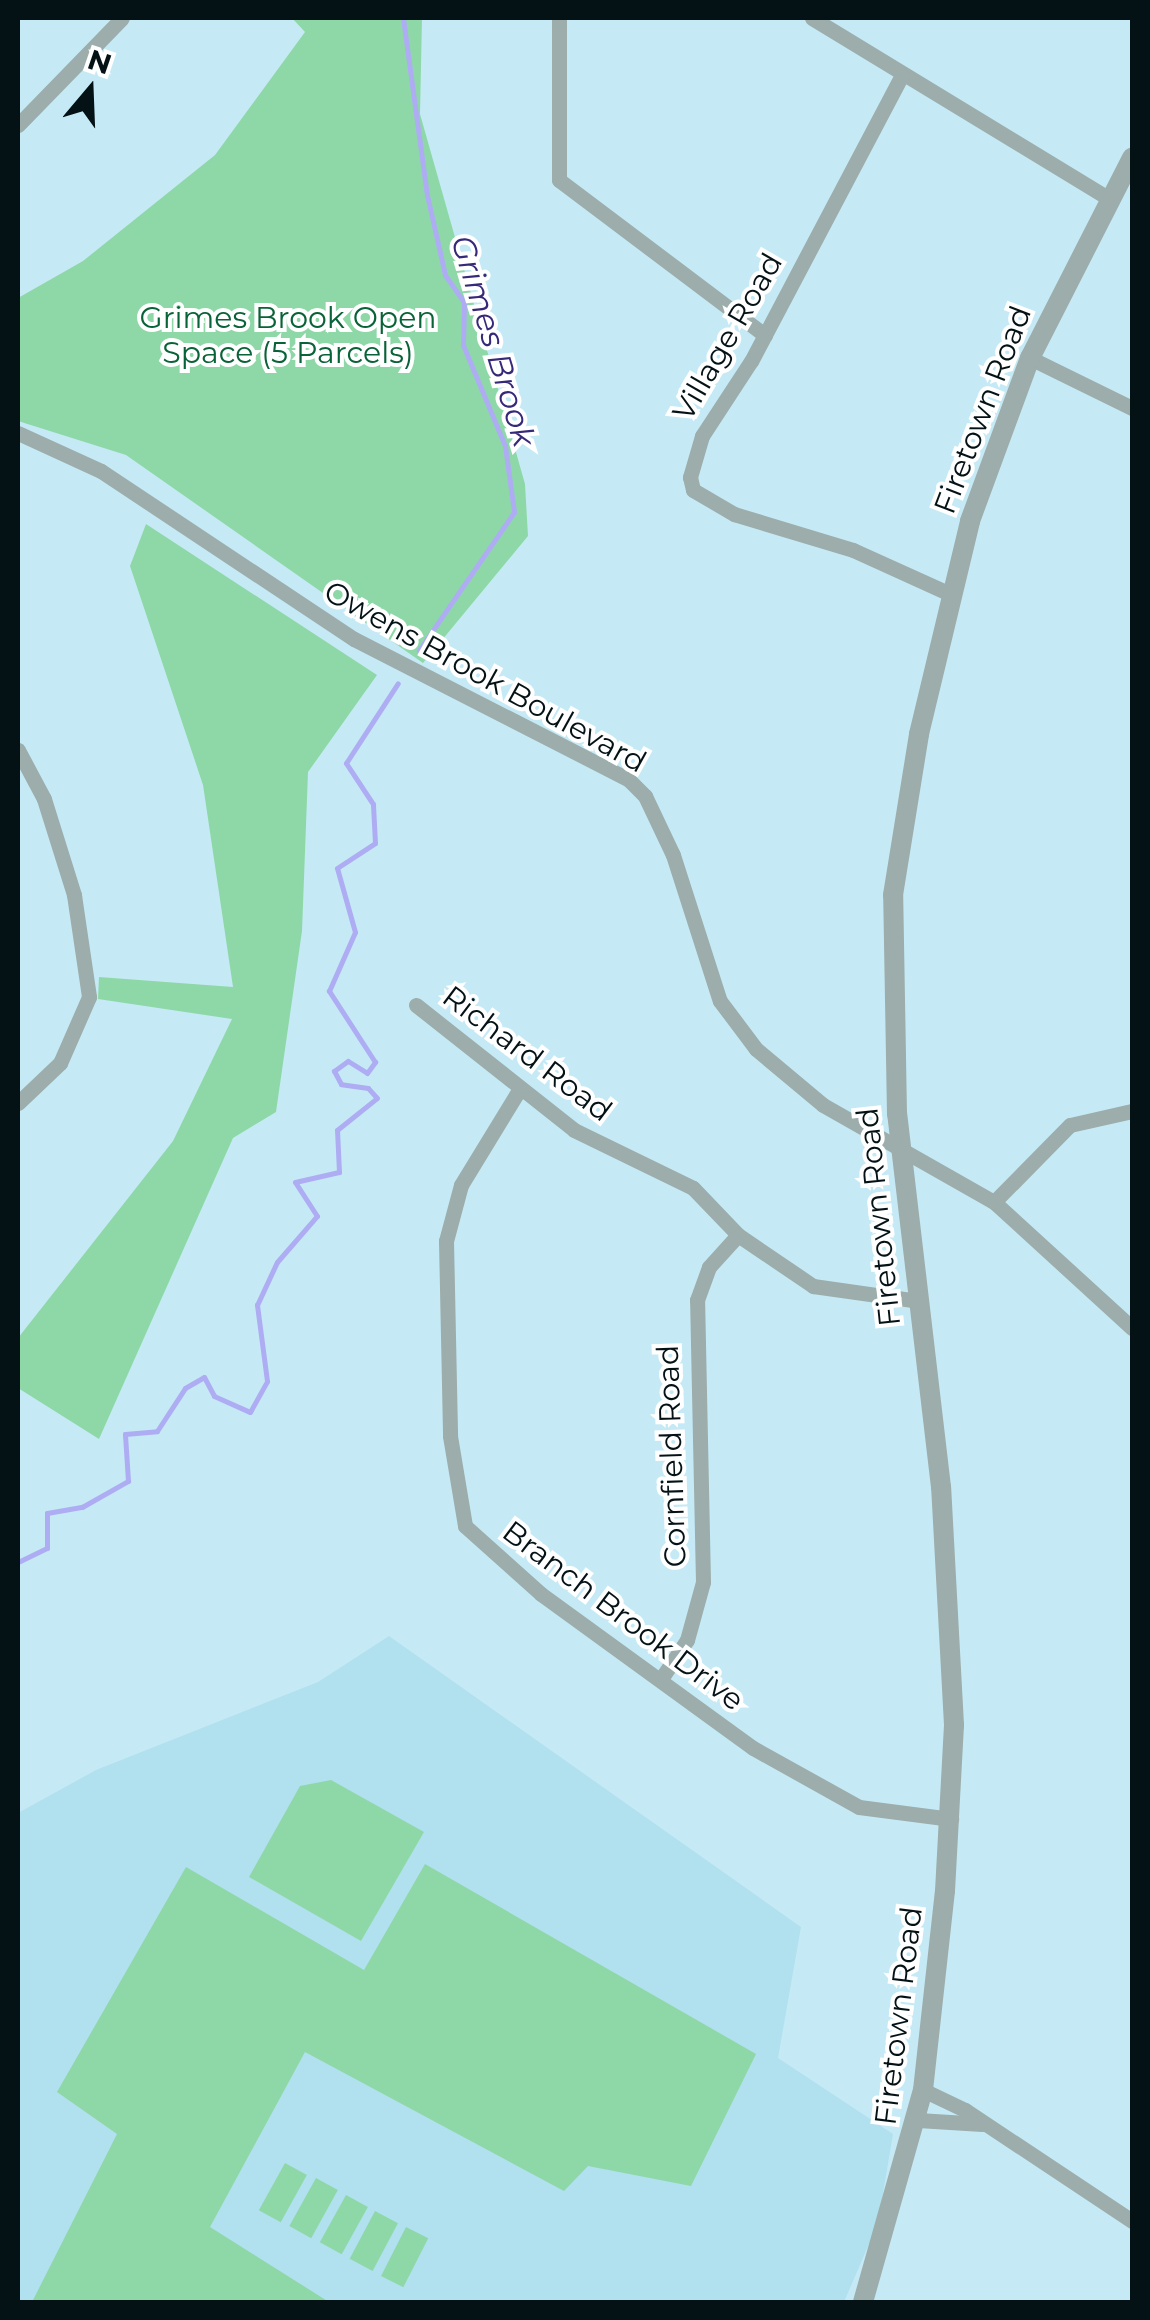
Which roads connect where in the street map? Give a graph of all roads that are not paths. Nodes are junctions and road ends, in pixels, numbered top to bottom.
1 (122, 18) edge
2 (559, 18) edge
3 (812, 18) edge
4 (902, 75) junction
5 (18, 125) edge
6 (1132, 158) edge
7 (1110, 199) junction
8 (765, 336) junction
9 (1030, 358) junction
10 (1132, 408) edge
11 (18, 433) edge
12 (950, 594) junction
13 (18, 750) edge
14 (416, 1005) dead end
15 (518, 1090) junction
16 (18, 1103) edge
17 (1132, 1111) edge
18 (904, 1154) junction
19 (994, 1202) junction
20 (738, 1235) junction
21 (918, 1300) junction
22 (1132, 1328) edge
23 (661, 1679) junction
24 (950, 1819) junction
25 (924, 2090) junction
26 (918, 2120) junction
27 (982, 2124) junction
28 (1132, 2221) edge
29 (863, 2302) edge

1 - 5 street
2 - 8 street
3 - 4 street
4 - 7 street
4 - 8 street, Village Road
6 - 7 street, Firetown Road
7 - 9 street, Firetown Road
8 - 12 street, Village Road
9 - 10 street
9 - 12 street, Firetown Road
11 - 18 street, Owens Brook Boulevard
12 - 18 street, Firetown Road
13 - 16 street
14 - 15 street, Richard Road
15 - 20 street, Richard Road
15 - 23 street, Branch Brook Drive
17 - 19 street
18 - 19 street, Owens Brook Boulevard
18 - 21 street, Firetown Road
19 - 22 street, Owens Brook Boulevard
20 - 21 street, Richard Road
20 - 23 street, Cornfield Road
21 - 24 street, Firetown Road
23 - 24 street, Branch Brook Drive
24 - 25 street, Firetown Road
25 - 26 street, Firetown Road
25 - 27 street
26 - 27 street
26 - 29 street, Firetown Road
27 - 28 street

